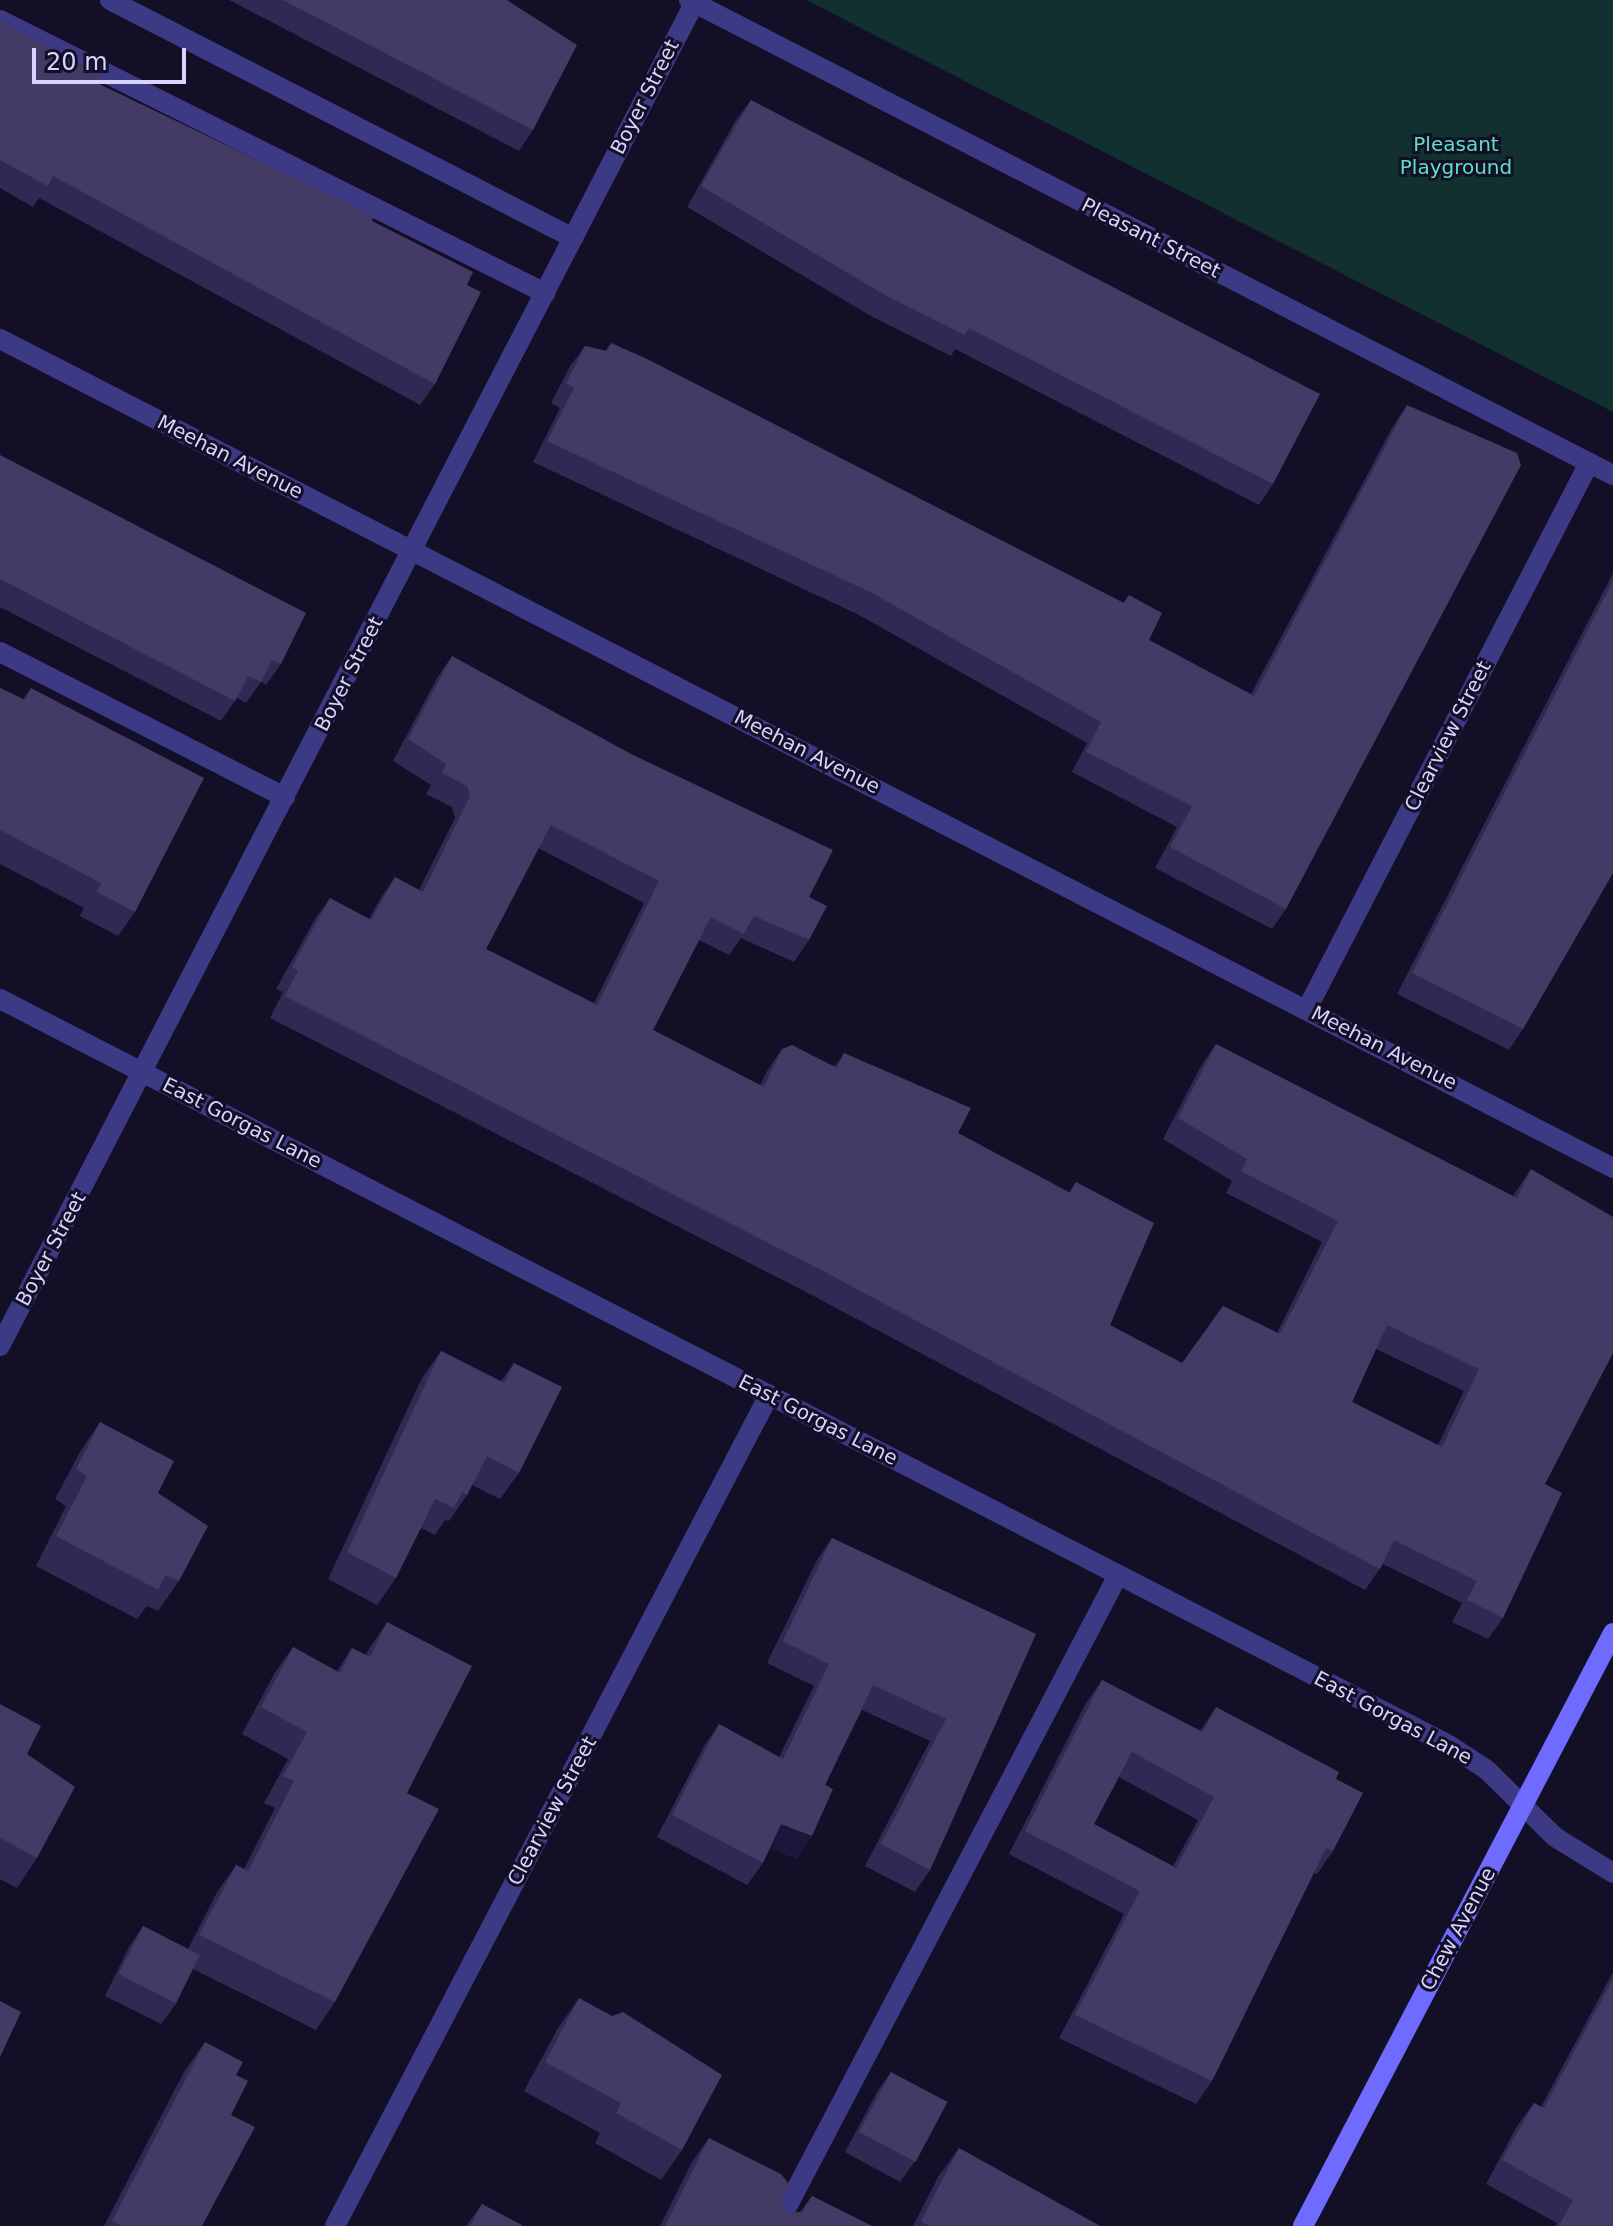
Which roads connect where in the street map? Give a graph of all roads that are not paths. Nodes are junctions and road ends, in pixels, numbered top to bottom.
1 (110, 0) edge
2 (693, 1) edge
3 (0, 20) edge
4 (573, 238) junction
5 (545, 293) junction
6 (0, 339) edge
7 (1589, 463) junction
8 (1613, 475) edge
9 (412, 551) junction
10 (0, 652) edge
11 (285, 797) junction
12 (0, 999) edge
13 (1307, 1009) junction
14 (143, 1072) junction
15 (1613, 1168) edge
16 (0, 1346) edge
17 (769, 1395) junction
18 (1118, 1575) junction
19 (1613, 1633) edge
20 (1523, 1806) junction
21 (1613, 1873) edge
22 (335, 2226) edge
23 (777, 2226) edge
24 (1303, 2226) edge

1 - 4 street
2 - 4 street, Boyer Street
2 - 7 street, Pleasant Street
3 - 5 street
4 - 5 street, Boyer Street
5 - 9 street, Boyer Street
6 - 9 street, Meehan Avenue
7 - 8 street, Pleasant Street
7 - 13 street, Clearview Street
9 - 11 street, Boyer Street
9 - 13 street, Meehan Avenue
10 - 11 street
11 - 14 street, Boyer Street
12 - 14 street, East Gorgas Lane
13 - 15 street, Meehan Avenue
14 - 16 street, Boyer Street
14 - 17 street, East Gorgas Lane
17 - 18 street, East Gorgas Lane
17 - 22 street, Clearview Street
18 - 20 street, East Gorgas Lane
18 - 23 street
19 - 20 street, Chew Avenue
20 - 21 street, East Gorgas Lane
20 - 24 street, Chew Avenue

